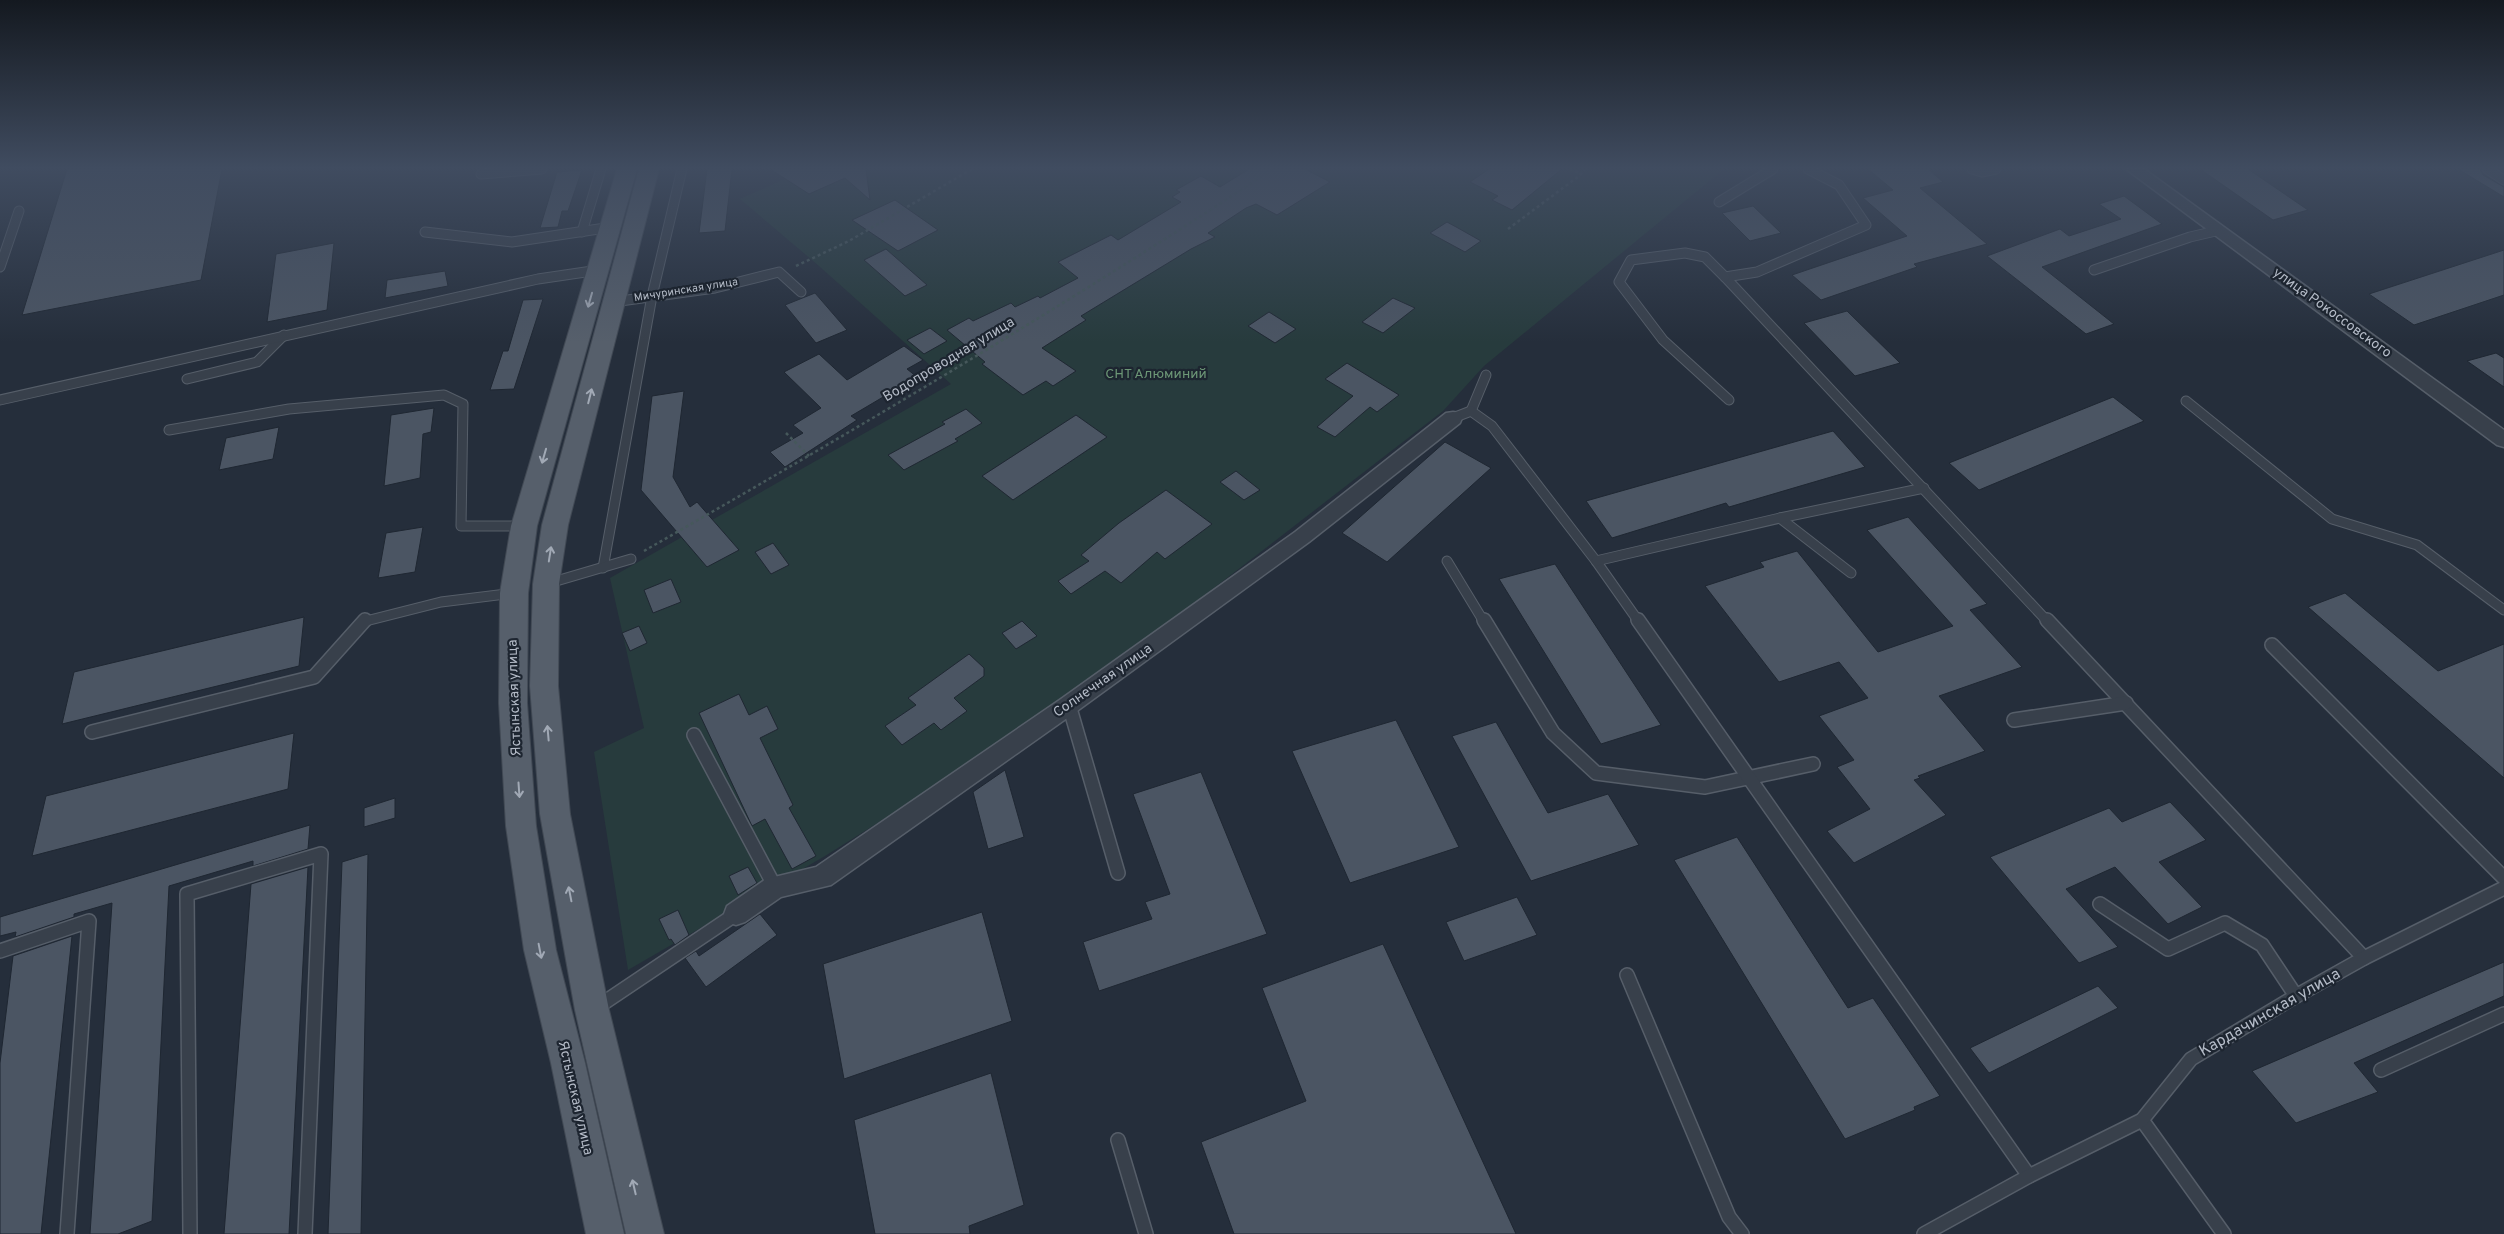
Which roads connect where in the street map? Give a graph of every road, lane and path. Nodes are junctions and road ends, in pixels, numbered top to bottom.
1 (13, 227) edge
2 (584, 227) edge
3 (612, 227) joint
4 (633, 227) edge
5 (668, 227) edge
6 (874, 227) edge
7 (1186, 227) edge
8 (1511, 227) edge
9 (1865, 227) edge
10 (2215, 227) edge
11 (1508, 229) dead end
12 (2220, 230) junction
13 (425, 232) dead end
14 (582, 232) junction
15 (0, 267) edge
16 (599, 270) junction
17 (2094, 270) dead end
18 (779, 272) junction
19 (1725, 277) junction
20 (801, 292) dead end
21 (652, 296) junction
22 (613, 302) junction
23 (285, 335) junction
24 (1486, 375) dead end
25 (187, 379) dead end
26 (0, 400) edge
27 (1728, 400) dead end
28 (2186, 401) dead end
29 (1462, 414) junction
30 (169, 430) dead end
31 (786, 433) dead end
32 (2504, 440) edge
33 (809, 456) junction
34 (1924, 488) junction
35 (1780, 518) junction
36 (524, 526) junction
37 (631, 559) joint
38 (1596, 561) junction
39 (1447, 562) dead end
40 (603, 568) junction
41 (1851, 573) dead end
42 (546, 584) junction
43 (514, 593) junction
44 (2504, 610) edge
45 (2272, 645) dead end
46 (2126, 704) junction
47 (1069, 705) junction
48 (2014, 720) dead end
49 (92, 732) dead end
50 (694, 735) dead end
51 (1813, 764) dead end
52 (1747, 779) junction
53 (1118, 873) dead end
54 (2504, 878) edge
55 (775, 887) junction
56 (2504, 888) edge
57 (2100, 904) dead end
58 (736, 914) joint
59 (0, 950) edge
60 (2364, 958) junction
61 (1627, 975) dead end
62 (2296, 996) junction
63 (592, 1010) junction
64 (2504, 1014) edge
65 (2381, 1070) dead end
66 (2142, 1120) junction
67 (1118, 1140) dead end
68 (2029, 1176) junction
69 (187, 1233) edge
70 (67, 1234) edge
71 (305, 1234) edge
72 (605, 1234) edge
73 (645, 1234) edge
74 (1146, 1234) edge
75 (1742, 1234) edge
76 (1924, 1234) edge
77 (2224, 1234) edge

1 - 15 lane
2 - 14 lane
3 - 14 lane
3 - 16 main road, Ястынская улица
4 - 22 main road, Ястынская улица
5 - 21 lane
6 - 18 path
7 - 33 path, Водопроводная улица
8 - 11 path
9 - 19 lane
10 - 12 street, улица Рокоссовского
12 - 17 lane
12 - 32 street, улица Рокоссовского
13 - 14 lane
16 - 23 lane
16 -> 36 main road, Ястынская улица
18 - 20 lane
18 - 21 lane, Мичуринская улица
19 - 27 lane
19 - 34 lane
21 - 22 lane, Мичуринская улица
21 - 40 lane
42 -> 22 main road, Ястынская улица
23 - 25 lane
23 - 26 lane
24 - 29 lane
28 - 44 lane
29 - 38 lane
29 - 47 street, Солнечная улица
30 - 36 lane
31 - 33 path
33 - 37 path, Водопроводная улица
34 - 35 lane
34 - 46 lane
35 - 38 lane
35 - 41 lane
36 - 43 main road, Ястынская улица
37 - 40 lane
38 - 52 lane
39 - 52 lane
40 - 42 lane
63 -> 42 main road, Ястынская улица
43 - 49 lane
43 -> 72 main road, Ястынская улица
45 - 54 lane
46 - 48 lane
46 - 60 lane
47 - 53 lane
47 - 55 street, Солнечная улица
50 - 55 lane
51 - 52 lane
52 - 68 lane
55 - 58 street, Солнечная улица
56 - 60 lane, Кардачинская улица
57 - 62 lane
58 - 63 lane
59 - 70 lane
60 - 62 lane, Кардачинская улица
61 - 75 lane
62 - 66 lane, Кардачинская улица
73 -> 63 main road, Ястынская улица
64 - 65 lane
66 - 68 lane, Кардачинская улица
66 - 77 lane
67 - 74 lane
68 - 76 lane, Кардачинская улица
69 - 71 lane

